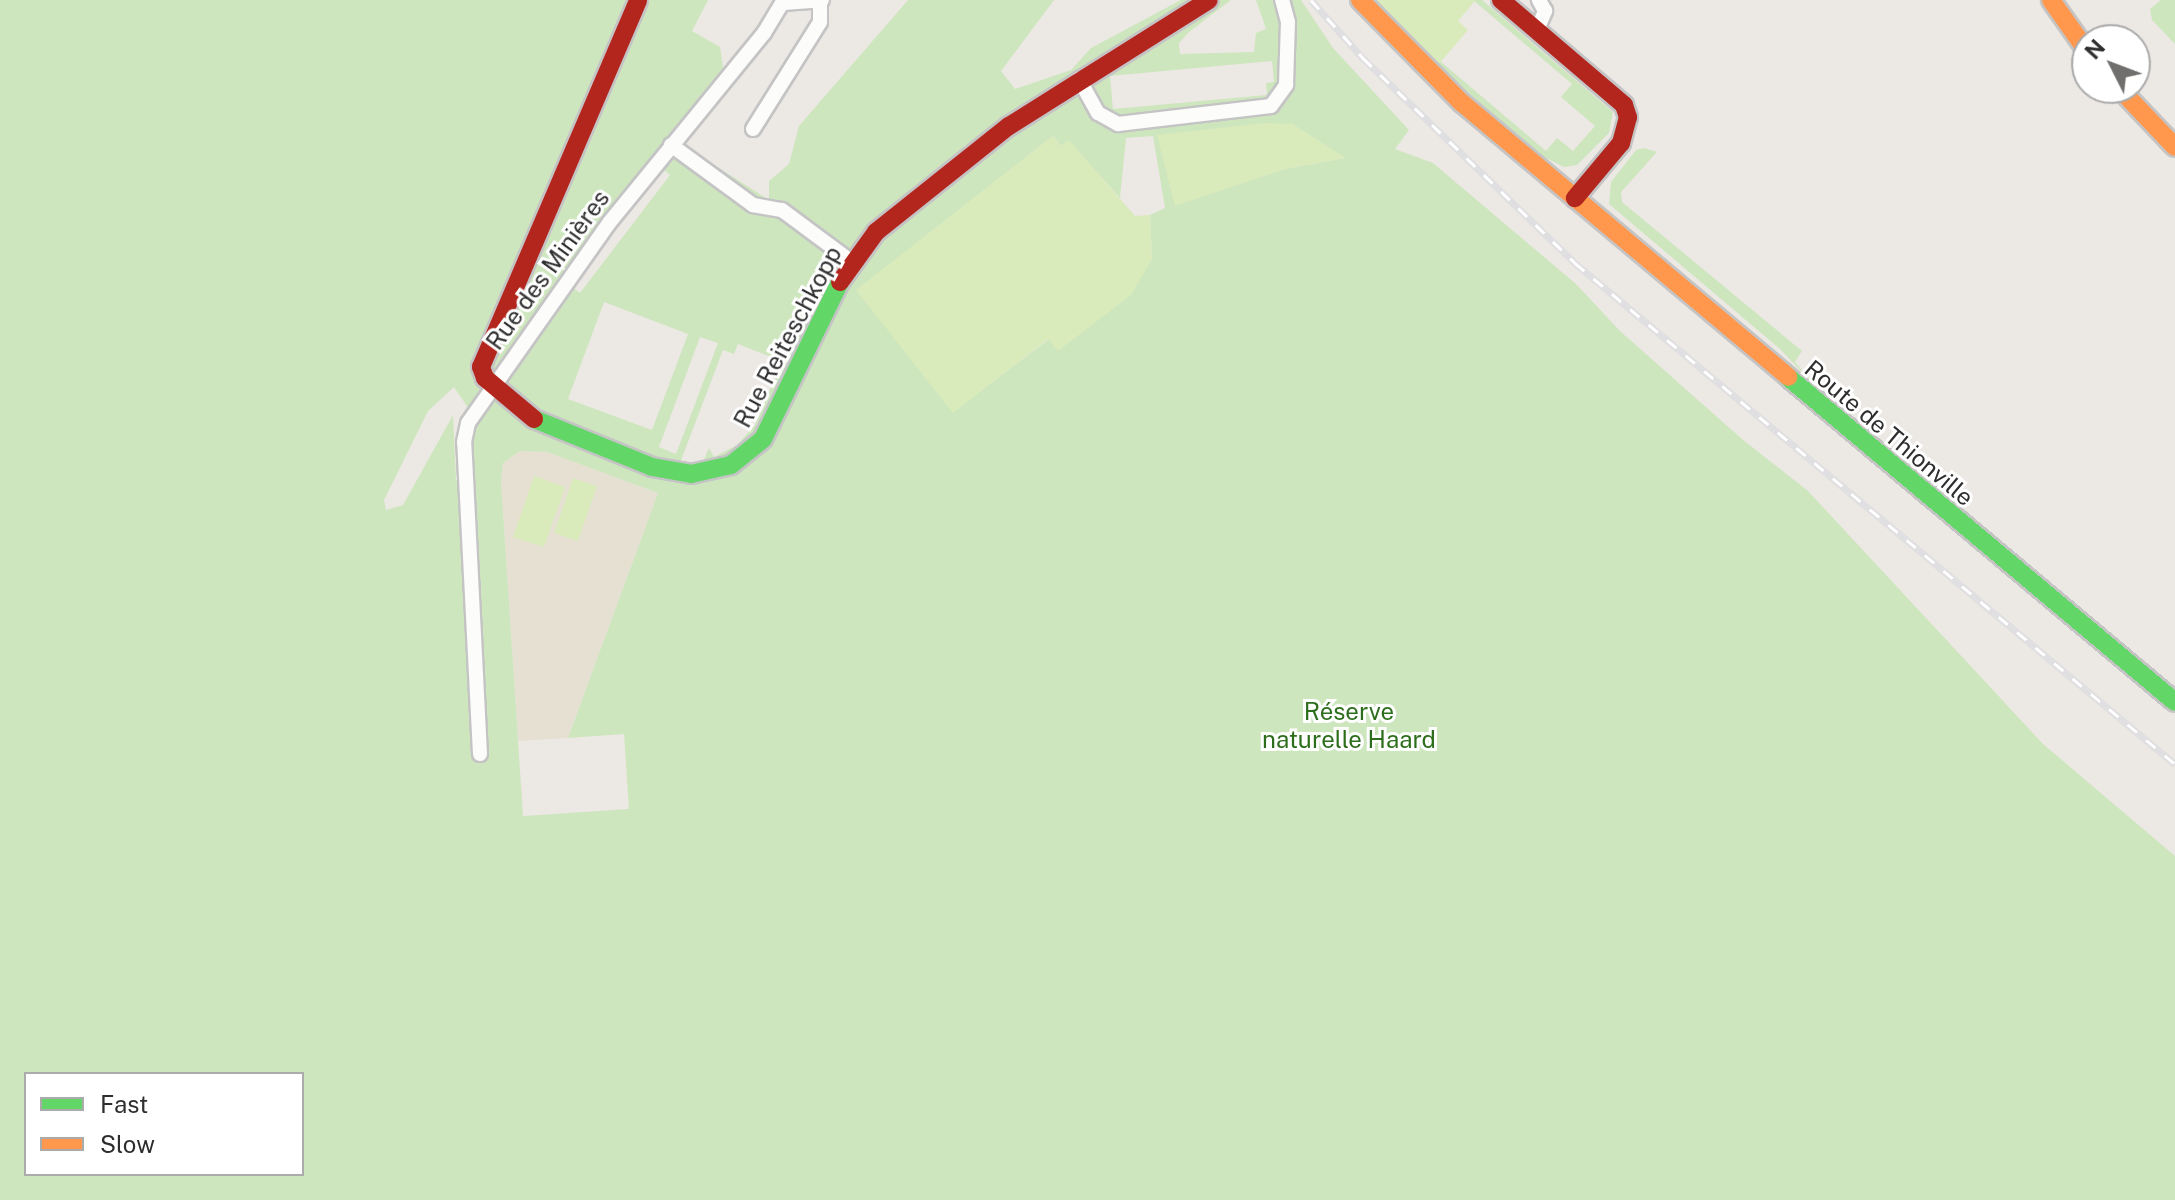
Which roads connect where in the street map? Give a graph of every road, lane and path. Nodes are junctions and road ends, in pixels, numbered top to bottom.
1 (638, 0) edge
2 (821, 0) edge
3 (1209, 0) edge
4 (1282, 0) edge
5 (1360, 0) edge
6 (1501, 0) edge
7 (2051, 0) edge
8 (783, 2) edge
9 (1542, 2) edge
10 (2071, 28) edge
11 (1537, 30) junction
12 (1079, 79) junction
13 (2134, 104) edge
14 (753, 129) dead end
15 (671, 145) junction
16 (2175, 147) edge
17 (1575, 198) junction
18 (852, 262) junction
19 (494, 386) junction
20 (2175, 702) edge
21 (480, 754) dead end

1 - 19 street, Rue des Minières
2 - 8 street
2 - 14 street
3 - 12 street, Rue Reiteschkopp
4 - 12 street
5 - 17 street, Route de Thionville
6 - 11 street
7 - 10 street
8 - 15 street, Rue des Minières
9 - 11 street
11 - 17 street
12 - 18 street, Rue Reiteschkopp
13 - 16 street
15 - 18 street
15 - 19 street, Rue des Minières
17 - 20 street, Route de Thionville
18 - 19 street, Rue Reiteschkopp
19 - 21 street

